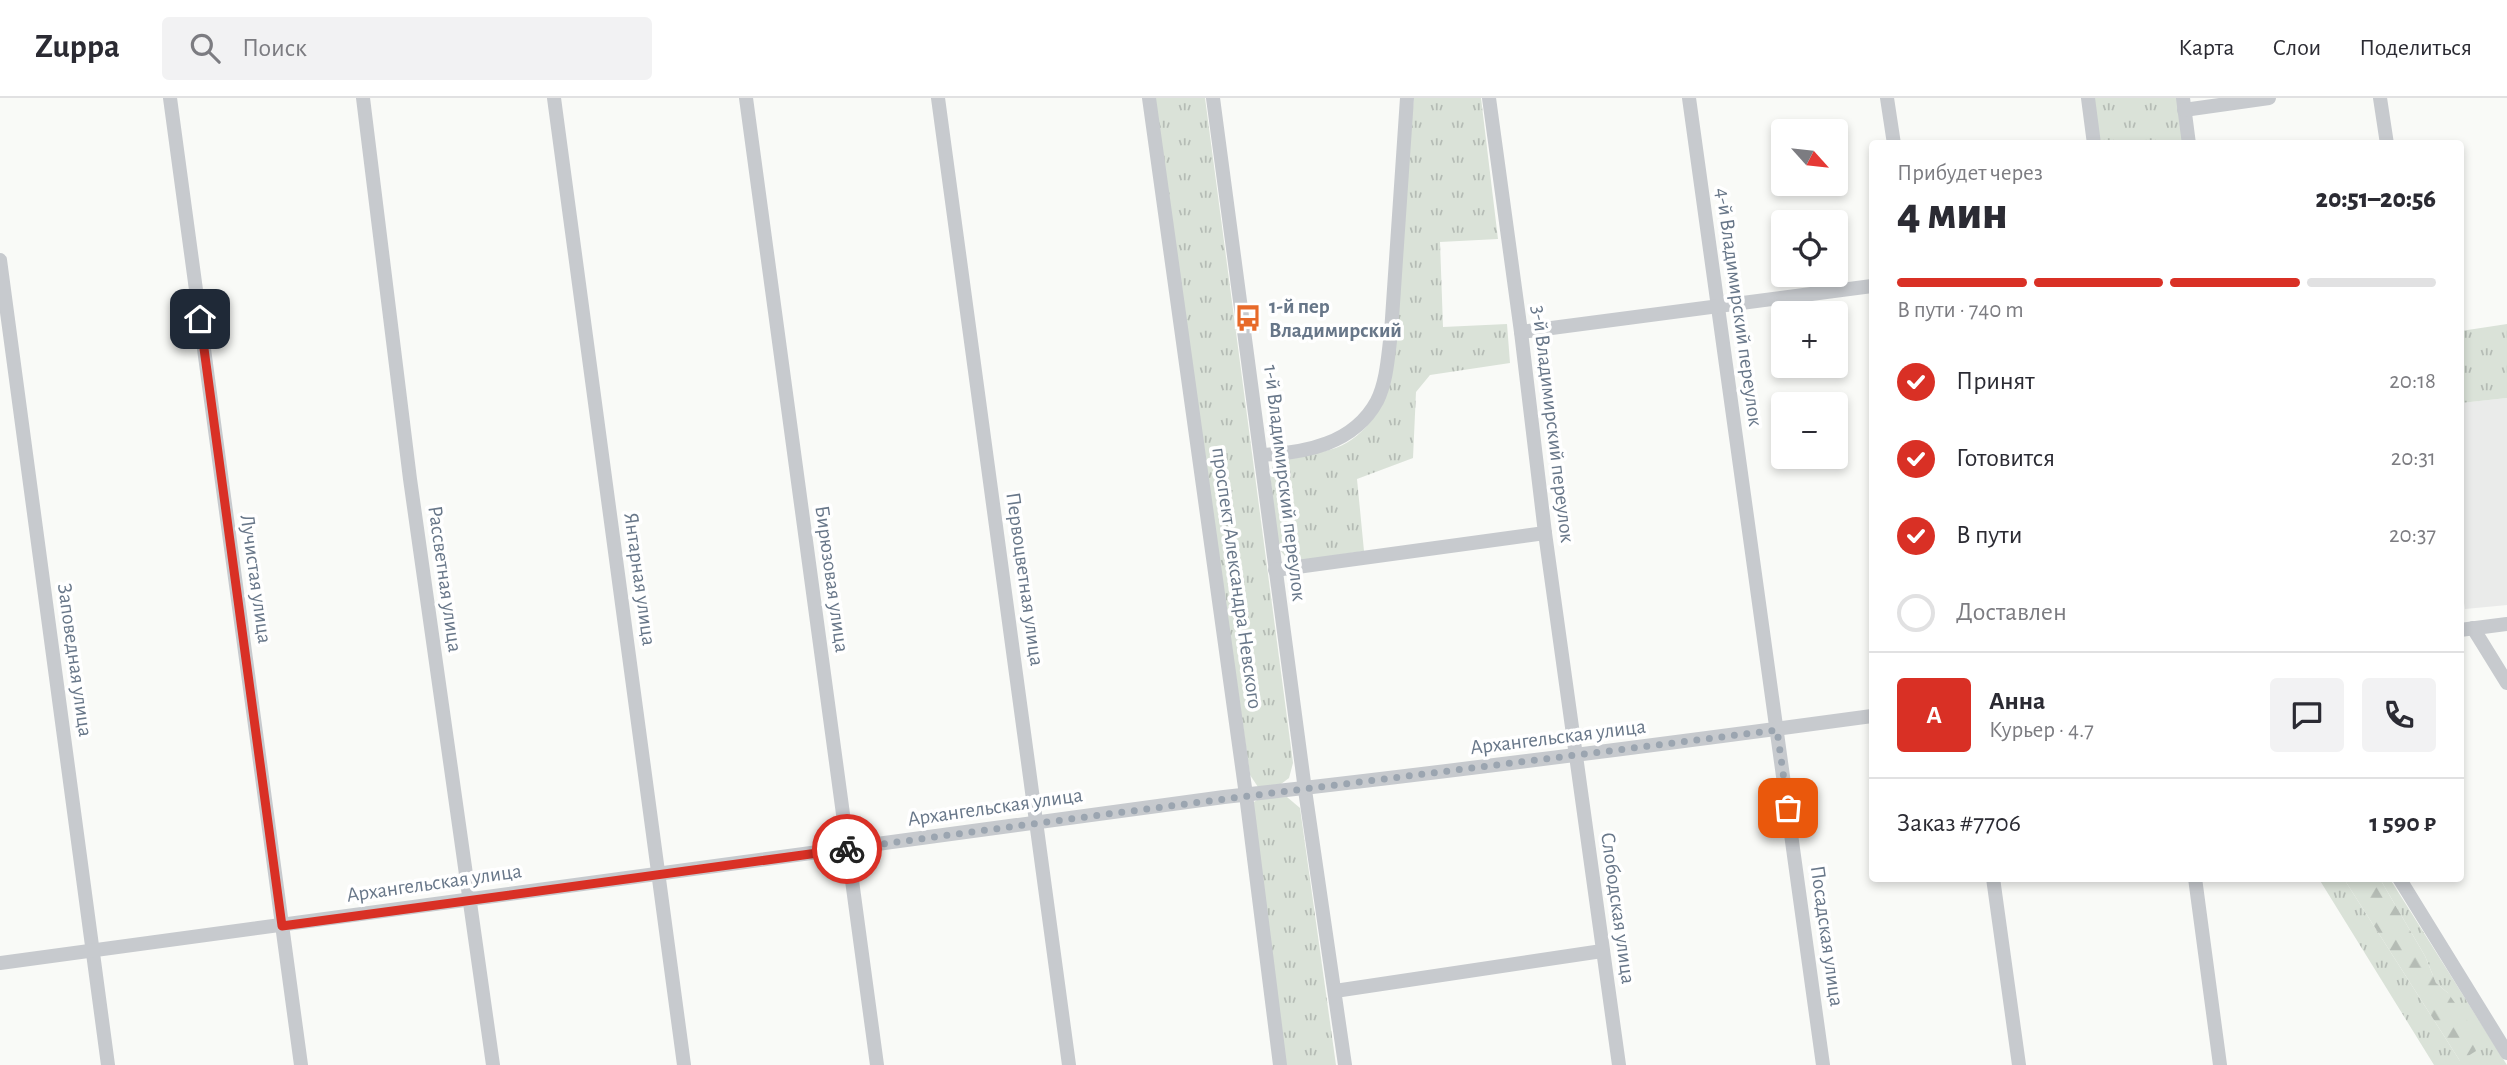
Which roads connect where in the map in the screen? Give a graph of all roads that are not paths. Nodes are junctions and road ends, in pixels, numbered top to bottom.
1 (170, 98) edge
2 (363, 98) edge
3 (554, 98) edge
4 (746, 98) edge
5 (938, 98) edge
6 (1149, 98) edge
7 (1213, 98) edge
8 (1407, 98) edge
9 (1489, 98) edge
10 (1689, 98) edge
11 (1888, 98) edge
12 (2088, 98) edge
13 (2269, 98) edge
14 (2381, 98) edge
15 (2183, 104) edge
16 (1893, 140) edge
17 (2093, 140) edge
18 (2188, 140) edge
19 (2386, 140) edge
20 (0, 260) edge
21 (1869, 286) edge
22 (1717, 307) junction
23 (1521, 332) junction
24 (1261, 455) junction
25 (1545, 533) junction
26 (1275, 570) junction
27 (2507, 624) edge
28 (2467, 629) edge
29 (2507, 683) edge
30 (1869, 716) edge
31 (1777, 730) junction
32 (1577, 755) junction
33 (1305, 790) junction
34 (1246, 795) junction
35 (1037, 822) junction
36 (848, 849) junction
37 (658, 874) junction
38 (1994, 882) edge
39 (2196, 882) edge
40 (2401, 882) edge
41 (471, 899) junction
42 (282, 926) junction
43 (92, 950) junction
44 (1602, 951) junction
45 (0, 963) edge
46 (1335, 991) junction
47 (2507, 1054) edge
48 (108, 1065) edge
49 (301, 1065) edge
50 (493, 1065) edge
51 (684, 1065) edge
52 (877, 1065) edge
53 (1069, 1065) edge
54 (1280, 1065) edge
55 (1345, 1065) edge
56 (1619, 1065) edge
57 (1823, 1065) edge
58 (2020, 1065) edge
59 (2220, 1065) edge

1 - 42 street, Лучистая улица
2 - 41 street, Рассветная улица
3 - 37 street, Янтарная улица
4 - 36 street, Бирюзовая улица
5 - 35 street, Первоцветная улица
6 - 34 street, проспект Александра Невского
7 - 24 street, 1-й Владимирский переулок
8 - 24 street
9 - 23 street, 3-й Владимирский переулок
10 - 22 street, 4-й Владимирский переулок
11 - 16 street
12 - 17 street
13 - 15 street
14 - 19 street
15 - 18 street
20 - 43 street, Заповедная улица
21 - 22 street
22 - 23 street
22 - 31 street, 4-й Владимирский переулок
23 - 25 street, 3-й Владимирский переулок
24 - 26 street, 1-й Владимирский переулок
25 - 26 street
25 - 32 street, 3-й Владимирский переулок
26 - 33 street, 1-й Владимирский переулок
27 - 28 street
28 - 29 street
30 - 31 street, Архангельская улица
31 - 32 street, Архангельская улица
31 - 57 street, Посадская улица
32 - 33 street, Архангельская улица
32 - 44 street, Слободская улица
33 - 34 street, Архангельская улица
33 - 46 street
34 - 35 street, Архангельская улица
34 - 54 street, проспект Александра Невского
35 - 36 street, Архангельская улица
35 - 53 street, Первоцветная улица
36 - 37 street, Архангельская улица
36 - 52 street, Бирюзовая улица
37 - 41 street, Архангельская улица
37 - 51 street, Янтарная улица
38 - 58 street
39 - 59 street
40 - 47 street
41 - 42 street, Архангельская улица
41 - 50 street, Рассветная улица
42 - 43 street, Архангельская улица
42 - 49 street, Лучистая улица
43 - 45 street, Архангельская улица
43 - 48 street, Заповедная улица
44 - 46 street
44 - 56 street, Слободская улица
46 - 55 street

